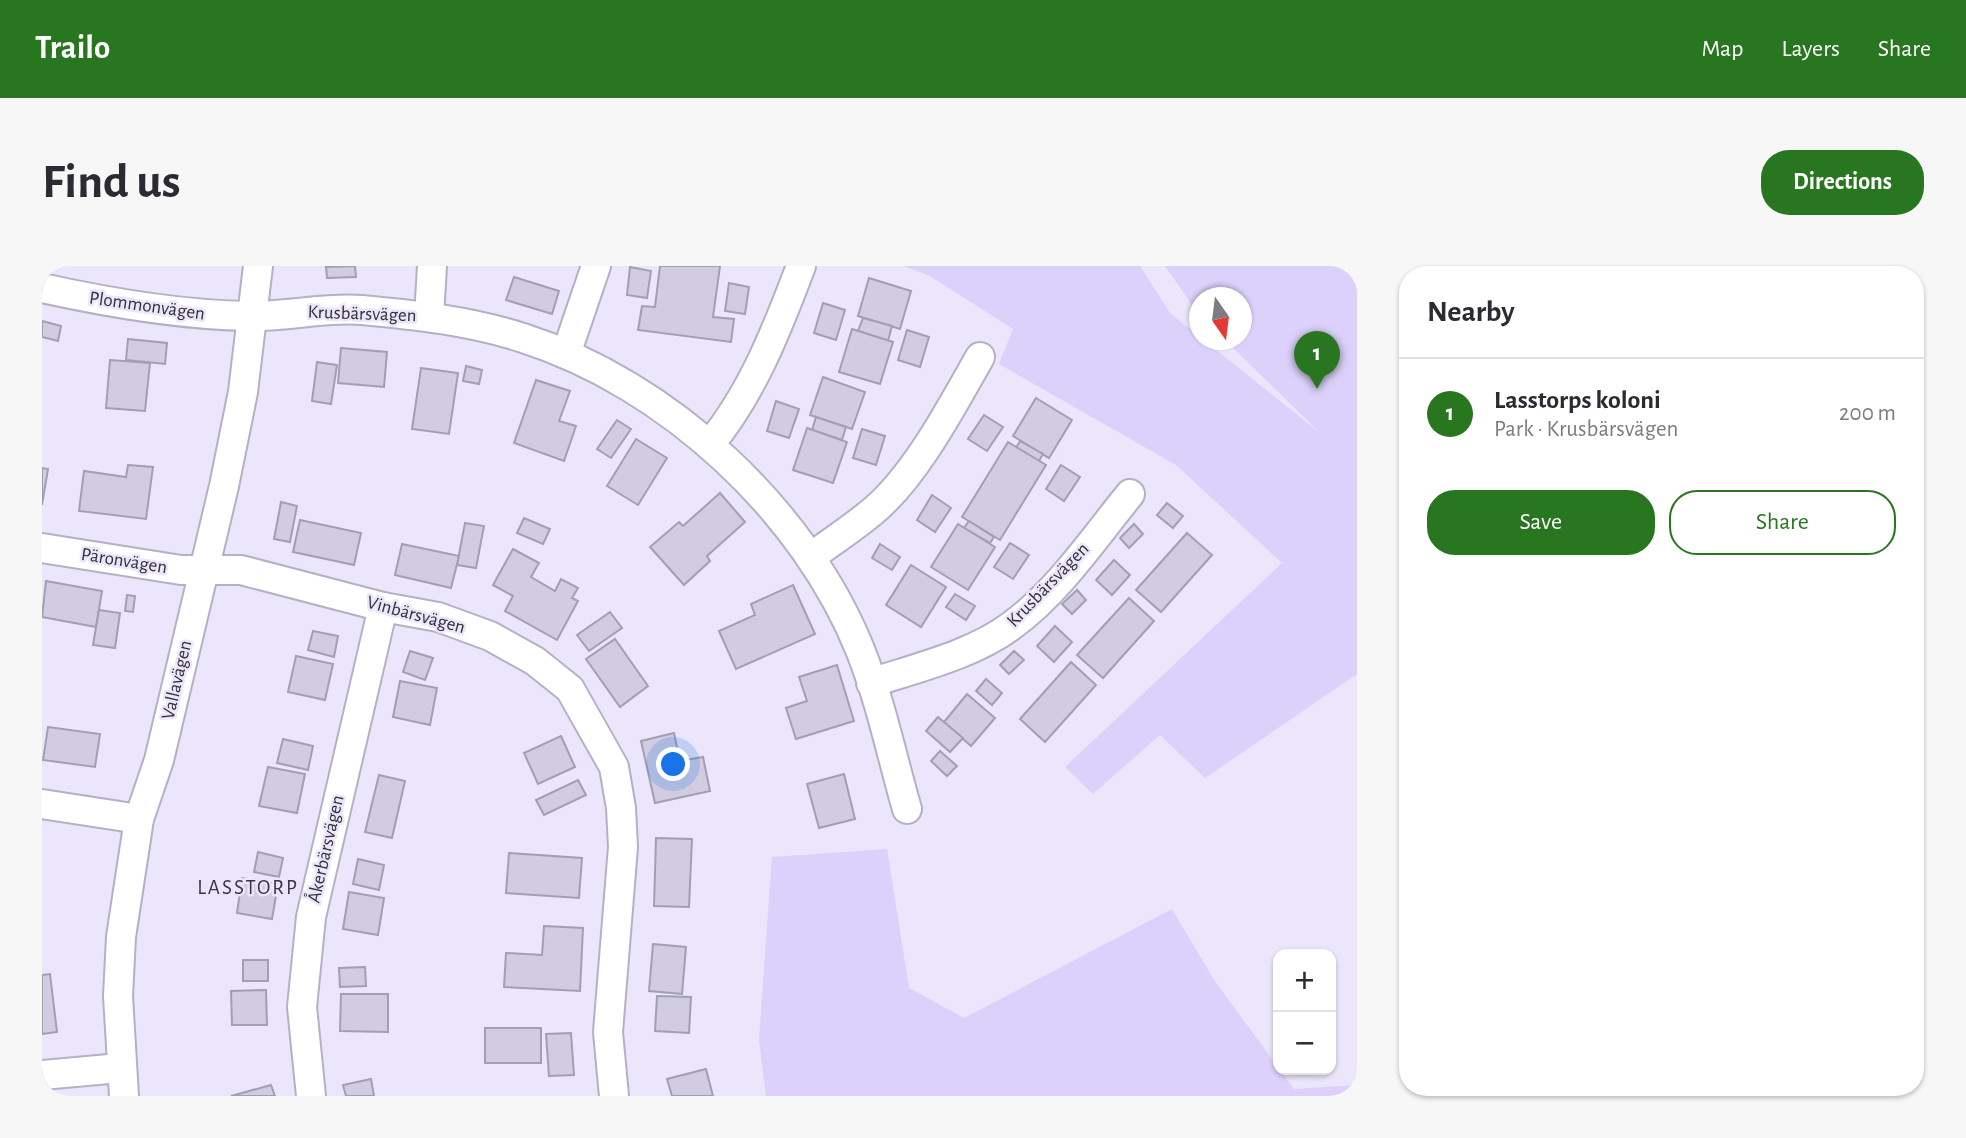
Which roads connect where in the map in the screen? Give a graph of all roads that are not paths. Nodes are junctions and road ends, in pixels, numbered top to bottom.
1 (258, 266) edge
2 (432, 266) edge
3 (596, 266) edge
4 (801, 266) edge
5 (42, 288) edge
6 (254, 316) junction
7 (429, 317) junction
8 (566, 354) junction
9 (980, 357) dead end
10 (710, 444) junction
11 (1130, 494) dead end
12 (42, 548) edge
13 (811, 557) junction
14 (205, 570) junction
15 (383, 607) junction
16 (871, 682) junction
17 (42, 804) edge
18 (907, 809) dead end
19 (139, 819) junction
20 (120, 1068) junction
21 (42, 1075) edge
22 (124, 1096) edge
23 (311, 1096) edge
24 (614, 1096) edge

1 - 6 street, Vallavägen
2 - 7 street, Krusbärsvägen
3 - 8 street
4 - 10 street
5 - 6 street, Plommonvägen
6 - 7 street, Krusbärsvägen
6 - 14 street, Vallavägen
7 - 8 street, Krusbärsvägen
8 - 10 street, Krusbärsvägen
9 - 13 street
10 - 13 street, Krusbärsvägen
11 - 16 street, Krusbärsvägen
12 - 14 street, Päronvägen
13 - 16 street, Krusbärsvägen
14 - 15 street, Vinbärsvägen
14 - 19 street, Vallavägen
15 - 23 street, Åkerbärsvägen
15 - 24 street, Vinbärsvägen
16 - 18 street, Krusbärsvägen
17 - 19 street
19 - 20 street, Vallavägen
20 - 21 street
20 - 22 street, Vallavägen

